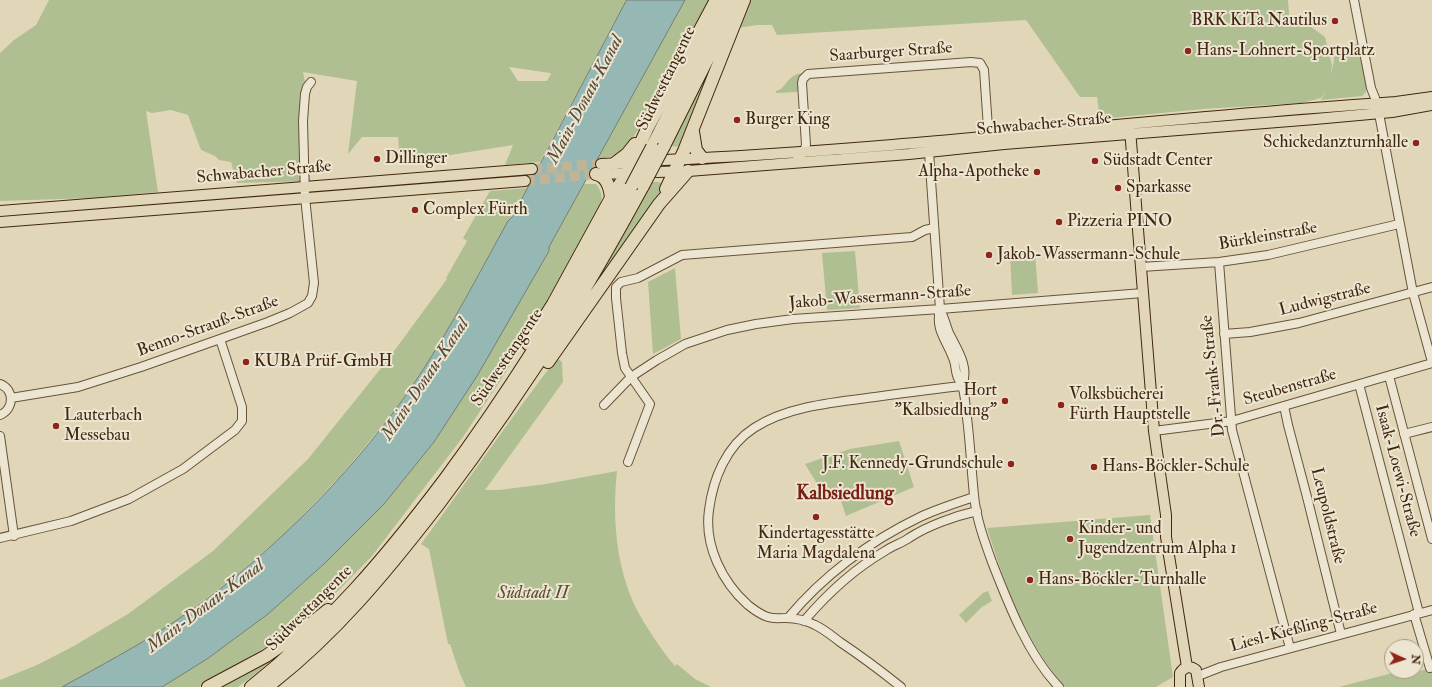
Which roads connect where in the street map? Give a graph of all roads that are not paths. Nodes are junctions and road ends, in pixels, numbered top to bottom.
1 (716, 0) edge
2 (726, 0) edge
3 (737, 0) edge
4 (744, 0) edge
5 (1354, 0) edge
6 (311, 82) dead end
7 (1432, 97) edge
8 (1432, 105) edge
9 (1378, 108) junction
10 (1130, 123) junction
11 (647, 129) junction
12 (693, 130) junction
13 (1131, 134) junction
14 (992, 136) junction
15 (1004, 144) junction
16 (658, 146) junction
17 (804, 151) junction
18 (929, 152) junction
19 (702, 158) junction
20 (679, 159) junction
21 (664, 160) dead end
22 (795, 162) junction
23 (615, 163) junction
24 (633, 167) junction
25 (532, 169) tunnel mouth
26 (598, 169) junction
27 (674, 171) junction
28 (688, 171) junction
29 (657, 172) dead end
30 (525, 181) tunnel mouth
31 (305, 186) junction
32 (637, 187) junction
33 (305, 197) junction
34 (610, 198) junction
35 (659, 204) junction
36 (0, 211) edge
37 (0, 222) edge
38 (1399, 224) junction
39 (934, 228) junction
40 (1219, 262) junction
41 (1141, 267) junction
42 (1432, 287) edge
43 (1143, 293) junction
44 (1413, 293) junction
45 (940, 309) junction
46 (1224, 334) junction
47 (220, 339) junction
48 (1432, 363) edge
49 (1389, 376) junction
50 (631, 377) junction
51 (0, 384) edge
52 (1359, 384) junction
53 (962, 386) junction
54 (522, 388) junction
55 (11, 398) junction
56 (604, 405) dead end
57 (1284, 406) junction
58 (0, 415) edge
59 (487, 420) junction
60 (1232, 421) junction
61 (1432, 427) edge
62 (1154, 431) junction
63 (1404, 434) junction
64 (0, 436) edge
65 (628, 462) dead end
66 (974, 497) junction
67 (976, 511) junction
68 (14, 536) junction
69 (0, 538) edge
70 (1432, 539) edge
71 (380, 569) junction
72 (355, 591) junction
73 (1432, 610) edge
74 (1417, 613) junction
75 (788, 618) junction
76 (804, 621) junction
77 (1341, 634) junction
78 (1290, 648) junction
79 (1187, 667) junction
80 (1430, 668) dead end
81 (1198, 676) junction
82 (208, 687) edge
83 (250, 687) edge
84 (267, 687) edge
85 (901, 687) edge
86 (1059, 687) edge
87 (1180, 687) edge
88 (1200, 687) edge

1 - 11 highway
2 - 16 highway, Südwesttangente
3 - 16 highway, Südwesttangente
4 - 12 highway
5 - 9 street
6 - 31 street
7 - 9 main road, Schwabacher Straße
8 - 9 main road, Schwabacher Straße
9 - 10 main road, Schwabacher Straße
9 - 13 main road, Schwabacher Straße
9 - 38 street
10 - 13 main road
10 - 14 main road, Schwabacher Straße
11 - 23 highway
11 - 24 highway
12 - 19 highway
12 - 20 highway
13 - 15 main road, Schwabacher Straße
13 - 41 main road
14 - 15 street
14 - 17 main road, Schwabacher Straße
14 - 17 street, Saarburger Straße
15 - 18 main road, Schwabacher Straße
16 - 32 highway, Südwesttangente, bridge
17 - 19 main road, Schwabacher Straße
17 - 22 street
18 - 22 main road, Schwabacher Straße
18 - 39 street
19 - 20 main road, Schwabacher Straße
20 - 21 main road, Schwabacher Straße
20 - 27 highway
22 - 28 main road, Schwabacher Straße
23 - 24 main road
23 - 26 main road
24 - 26 main road
24 - 34 highway
25 - 31 main road, Schwabacher Straße
26 - 34 highway
27 - 28 main road, Schwabacher Straße
27 - 29 main road, Schwabacher Straße
27 - 35 highway
28 - 35 highway
30 - 33 main road, Schwabacher Straße
31 - 33 street
31 - 36 main road, Schwabacher Straße
32 - 54 highway, Südwesttangente
32 - 59 highway, Südwesttangente
33 - 37 main road, Schwabacher Straße
33 - 47 street, Benno-Strauß-Straße
34 - 59 highway
35 - 54 highway
38 - 40 street, Bürkleinstraße
38 - 44 street
39 - 45 street
39 - 50 street
40 - 41 street, Bürkleinstraße
40 - 46 street, Dr.-Frank-Straße
41 - 43 main road
42 - 44 street, Ludwigstraße
43 - 45 street, Jakob-Wassermann-Straße
43 - 62 main road
44 - 46 street, Ludwigstraße
44 - 48 street
45 - 50 street, Jakob-Wassermann-Straße
45 - 53 street
46 - 60 street, Dr.-Frank-Straße
47 - 55 street, Benno-Strauß-Straße
47 - 68 street
48 - 49 street, Steubenstraße
49 - 52 street, Steubenstraße
49 - 63 street
50 - 56 street, Jakob-Wassermann-Straße
50 - 65 street
51 - 55 street
52 - 57 street, Steubenstraße
52 - 74 street, Isaak-Loewi-Straße
53 - 66 street
53 - 75 street
54 - 71 highway, Südwesttangente
55 - 58 street
57 - 60 street, Steubenstraße
57 - 77 street, Leupoldstraße
59 - 71 highway, Südwesttangente
60 - 62 street, Steubenstraße
60 - 78 street, Dr.-Frank-Straße
61 - 63 street
62 - 79 main road
63 - 70 street
64 - 68 street
66 - 67 street
66 - 75 street
67 - 76 street
67 - 86 street
68 - 69 street
71 - 72 highway, Südwesttangente
71 - 84 highway, Südwesttangente
72 - 82 highway
72 - 83 highway, Südwesttangente
73 - 74 street, Liesl-Kießling-Straße
74 - 77 street, Liesl-Kießling-Straße
74 - 80 street, Isaak-Loewi-Straße
75 - 76 street
76 - 85 street
77 - 78 street, Liesl-Kießling-Straße
78 - 81 street, Liesl-Kießling-Straße
79 - 81 main road
79 - 87 main road
81 - 88 main road

